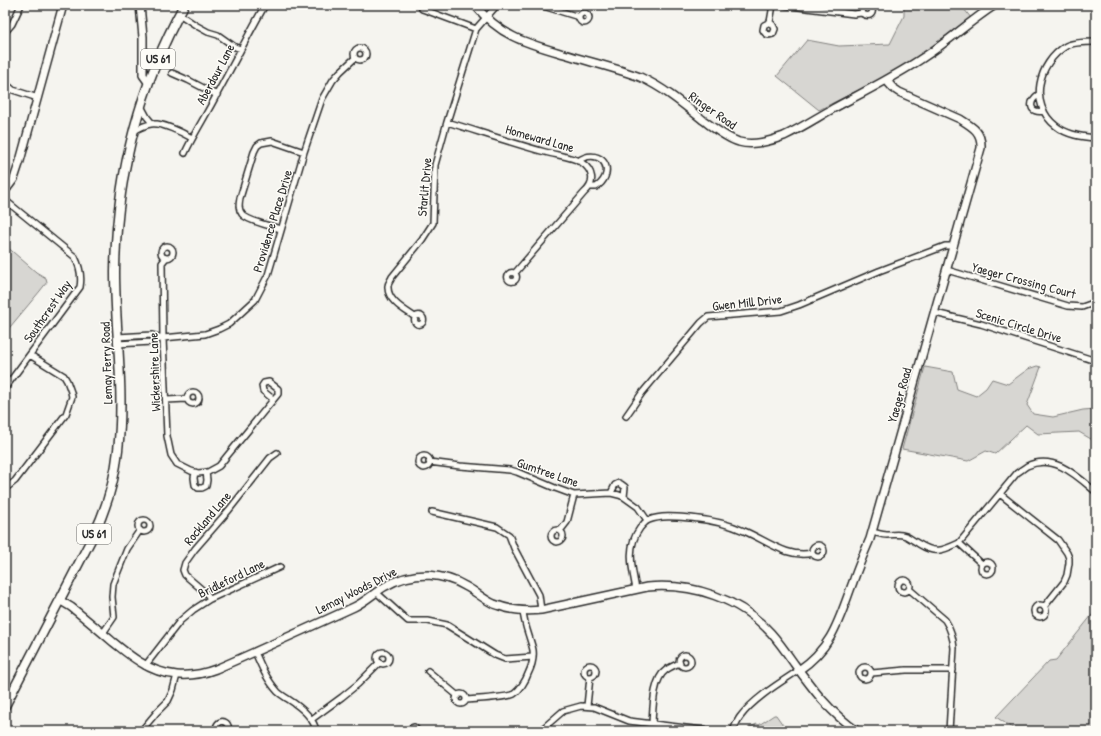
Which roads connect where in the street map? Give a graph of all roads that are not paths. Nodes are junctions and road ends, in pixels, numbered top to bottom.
1 (22, 5) edge
2 (63, 5) edge
3 (140, 5) edge
4 (184, 5) edge
5 (265, 5) edge
6 (475, 5) edge
7 (497, 5) edge
8 (540, 5) edge
9 (773, 5) edge
10 (783, 5) edge
11 (863, 5) edge
12 (871, 5) edge
13 (995, 5) edge
14 (420, 7) edge
15 (861, 13) junction
16 (179, 14) junction
17 (486, 17) junction
18 (579, 17) dead end
19 (770, 22) dead end
20 (476, 29) junction
21 (5, 32) edge
22 (1096, 42) edge
23 (241, 49) junction
24 (355, 58) dead end
25 (172, 73) dead end
26 (886, 80) junction
27 (148, 82) junction
28 (5, 83) edge
29 (1039, 94) junction
30 (217, 95) junction
31 (38, 98) junction
32 (141, 106) junction
33 (1044, 112) junction
34 (447, 122) junction
35 (152, 123) junction
36 (134, 131) junction
37 (192, 138) junction
38 (1096, 138) edge
39 (304, 152) junction
40 (185, 153) dead end
41 (578, 161) junction
42 (590, 187) junction
43 (5, 192) edge
44 (5, 200) edge
45 (281, 229) junction
46 (954, 246) junction
47 (166, 258) dead end
48 (947, 270) junction
49 (515, 274) dead end
50 (1096, 302) edge
51 (934, 313) junction
52 (415, 317) dead end
53 (163, 338) junction
54 (117, 341) junction
55 (30, 355) junction
56 (1096, 360) edge
57 (5, 388) edge
58 (187, 399) dead end
59 (273, 399) dead end
60 (166, 400) junction
61 (626, 416) dead end
62 (277, 453) dead end
63 (430, 462) dead end
64 (195, 472) junction
65 (206, 472) junction
66 (5, 489) edge
67 (1096, 492) edge
68 (611, 493) junction
69 (1000, 494) junction
70 (574, 495) junction
71 (624, 497) junction
72 (432, 512) dead end
73 (647, 520) junction
74 (140, 530) dead end
75 (560, 531) dead end
76 (872, 532) junction
77 (959, 543) junction
78 (812, 553) dead end
79 (982, 564) dead end
80 (280, 567) dead end
81 (636, 589) junction
82 (909, 590) dead end
83 (376, 592) junction
84 (210, 599) junction
85 (61, 601) junction
86 (1044, 607) dead end
87 (541, 610) junction
88 (523, 611) junction
89 (103, 633) junction
90 (255, 652) junction
91 (533, 657) junction
92 (379, 663) dead end
93 (680, 663) dead end
94 (145, 666) junction
95 (799, 670) junction
96 (953, 670) junction
97 (428, 671) dead end
98 (872, 673) dead end
99 (177, 675) junction
100 (590, 677) dead end
101 (5, 706) edge
102 (587, 706) junction
103 (312, 719) junction
104 (652, 723) junction
105 (141, 731) edge
106 (216, 731) edge
107 (228, 731) edge
108 (316, 731) edge
109 (408, 731) edge
110 (418, 731) edge
111 (540, 731) edge
112 (710, 731) edge
113 (733, 731) edge
114 (857, 731) edge
115 (949, 731) edge

1 - 21 street
2 - 31 street
3 - 27 street
4 - 16 main road, Lemay Ferry Road / US 61
5 - 23 street, Aberdour Lane
6 - 17 street, Ringer Road
7 - 17 street, Starlit Drive
8 - 18 street
9 - 19 street
10 - 15 street
11 - 15 street
12 - 15 street
13 - 26 street, Ringer Road
14 - 20 street
16 - 23 street
16 - 27 main road, Lemay Ferry Road / US 61
17 - 20 street, Starlit Drive
17 - 26 street, Ringer Road
20 - 34 street, Starlit Drive
22 - 29 street
23 - 30 street, Aberdour Lane
24 - 39 street, Providence Place Drive
25 - 30 street
26 - 46 street, Yaeger Road
27 - 32 main road, Lemay Ferry Road / US 61
28 - 31 street
29 - 33 street
29 - 33 street
30 - 37 street, Aberdour Lane
31 - 43 street
32 - 35 street
32 - 36 main road, Lemay Ferry Road / US 61
33 - 38 street
34 - 41 street, Homeward Lane
34 - 52 street, Starlit Drive
35 - 36 street
35 - 37 street
36 - 54 main road, Lemay Ferry Road / US 61
37 - 40 street, Aberdour Lane
39 - 45 street, Providence Place Drive
39 - 45 street
41 - 42 street, Homeward Lane
41 - 42 street
42 - 49 street
44 - 55 street, Southcrest Way
45 - 53 street, Providence Place Drive
46 - 48 street, Yaeger Road
46 - 61 street, Gwen Mill Drive
47 - 53 street, Wickershire Lane
48 - 50 street, Yaeger Crossing Court
48 - 51 street, Yaeger Road
51 - 56 street, Scenic Circle Drive
51 - 76 street, Yaeger Road
53 - 54 street, Providence Place Drive
53 - 60 street, Wickershire Lane
54 - 85 main road, Lemay Ferry Road / US 61
55 - 57 street, Southcrest Way
55 - 66 street
58 - 60 street
59 - 65 street
60 - 64 street, Wickershire Lane
62 - 84 street, Rockland Lane
63 - 70 street, Gumtree Lane
64 - 65 street, Wickershire Lane
64 - 65 street
67 - 69 street
68 - 70 street, Gumtree Lane
68 - 71 street, Gumtree Lane
68 - 71 street, Gumtree Lane
69 - 77 street
69 - 86 street
70 - 75 street
71 - 73 street, Gumtree Lane
72 - 87 street
73 - 78 street
73 - 81 street
74 - 89 street
76 - 77 street
76 - 95 street, Yaeger Road
77 - 79 street
80 - 84 street, Bridleford Lane
81 - 87 street, Lemay Woods Drive
81 - 95 street, Lemay Woods Drive
82 - 96 street
83 - 88 street, Lemay Woods Drive
83 - 90 street, Lemay Woods Drive
83 - 91 street
84 - 94 street, Bridleford Lane
85 - 89 street, Lemay Woods Drive
85 - 101 main road, Lemay Ferry Road / US 61
87 - 88 street, Lemay Woods Drive
88 - 91 street
89 - 94 street, Lemay Woods Drive
90 - 99 street, Lemay Woods Drive
90 - 103 street
91 - 97 street
92 - 103 street
93 - 104 street
94 - 99 street, Lemay Woods Drive
95 - 113 street
95 - 114 street
96 - 98 street
96 - 115 street
99 - 105 street
100 - 102 street
102 - 104 street
102 - 111 street
103 - 108 street
104 - 112 street
106 - 107 street
109 - 110 street

